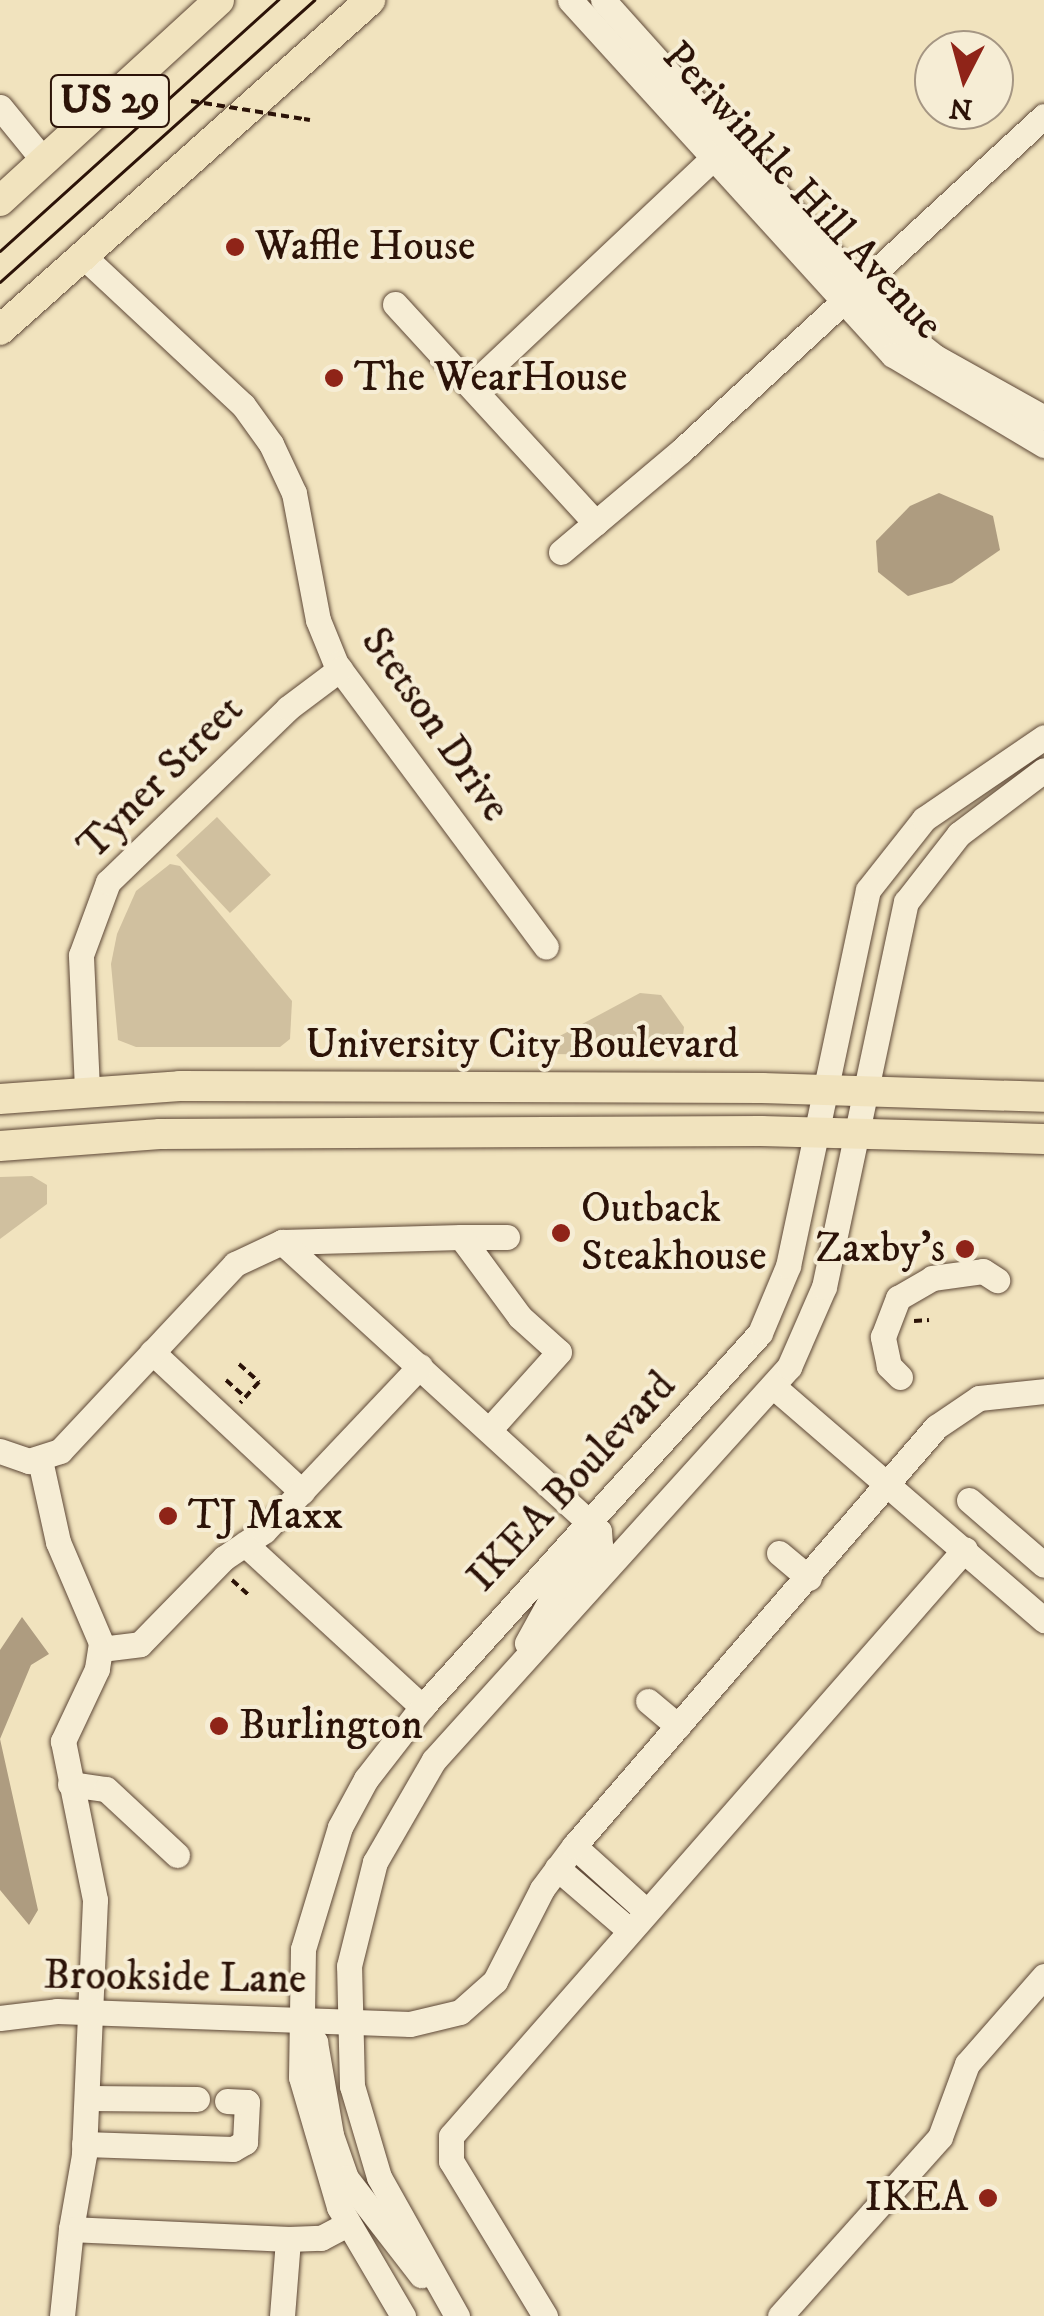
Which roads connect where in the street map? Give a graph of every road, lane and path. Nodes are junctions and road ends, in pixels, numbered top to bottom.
1 (219, 0) edge
2 (370, 0) edge
3 (570, 0) edge
4 (603, 0) edge
5 (191, 101) dead end
6 (0, 106) edge
7 (1044, 116) edge
8 (307, 120) dead end
9 (713, 158) junction
10 (44, 161) junction
11 (0, 201) edge
12 (82, 256) junction
13 (852, 292) junction
14 (395, 304) dead end
15 (0, 330) edge
16 (470, 386) junction
17 (1044, 418) edge
18 (1044, 445) edge
19 (596, 523) junction
20 (562, 552) dead end
21 (340, 669) junction
22 (1044, 737) edge
23 (1044, 770) edge
24 (546, 947) dead end
25 (87, 1089) junction
26 (822, 1090) junction
27 (864, 1091) junction
28 (1044, 1097) edge
29 (0, 1099) edge
30 (813, 1132) junction
31 (855, 1134) junction
32 (1044, 1139) edge
33 (0, 1146) edge
34 (461, 1237) junction
35 (507, 1237) dead end
36 (282, 1242) junction
37 (997, 1280) dead end
38 (152, 1352) junction
39 (239, 1364) dead end
40 (420, 1366) junction
41 (900, 1377) dead end
42 (226, 1380) dead end
43 (774, 1387) junction
44 (1044, 1391) edge
45 (246, 1397) junction
46 (225, 1420) junction
47 (490, 1428) junction
48 (0, 1451) edge
49 (40, 1460) junction
50 (889, 1486) junction
51 (302, 1492) junction
52 (969, 1500) dead end
53 (590, 1522) junction
54 (246, 1544) junction
55 (965, 1549) junction
56 (778, 1553) dead end
57 (1044, 1565) edge
58 (226, 1574) dead end
59 (808, 1578) junction
60 (250, 1597) dead end
61 (1044, 1620) edge
62 (101, 1649) junction
63 (514, 1670) junction
64 (648, 1701) dead end
65 (422, 1707) junction
66 (678, 1726) junction
67 (70, 1784) junction
68 (574, 1846) junction
69 (177, 1854) dead end
70 (557, 1868) junction
71 (636, 1920) junction
72 (1044, 1976) edge
73 (92, 2012) junction
74 (0, 2018) edge
75 (298, 2020) junction
76 (348, 2023) junction
77 (88, 2098) junction
78 (197, 2099) dead end
79 (226, 2101) dead end
80 (84, 2144) junction
81 (348, 2224) junction
82 (71, 2228) junction
83 (288, 2240) junction
84 (453, 2309) edge
85 (62, 2316) edge
86 (282, 2316) edge
87 (403, 2316) edge
88 (545, 2316) edge
89 (780, 2316) edge

1 - 10 main road, US 29
2 - 12 main road
3 - 9 street, Periwinkle Hill Avenue
4 - 13 street, Periwinkle Hill Avenue
5 - 8 path, bridge
6 - 10 street
7 - 13 street
9 - 13 street, Periwinkle Hill Avenue
9 - 16 street
10 - 11 main road, US 29
12 - 15 main road
12 - 21 street, Stetson Drive
13 - 17 street, Periwinkle Hill Avenue
13 - 18 street, Periwinkle Hill Avenue
13 - 19 street
14 - 16 street
16 - 19 street
19 - 20 street
21 - 24 street, Stetson Drive
21 - 25 street, Tyner Street
22 - 26 street, IKEA Boulevard
23 - 27 street, IKEA Boulevard
25 - 26 main road, University City Boulevard
25 - 29 main road, University City Boulevard
26 - 27 main road, University City Boulevard
26 - 30 street, IKEA Boulevard
27 - 28 main road, University City Boulevard
27 - 31 street, IKEA Boulevard
30 - 31 main road, University City Boulevard
30 - 33 main road, University City Boulevard
30 - 53 street, IKEA Boulevard
31 - 32 main road, University City Boulevard
31 - 43 street, IKEA Boulevard
34 - 35 street
34 - 36 street
34 - 47 street
36 - 38 street
36 - 40 street
37 - 41 street
38 - 46 street
38 - 49 street
39 - 45 path
40 - 47 street
40 - 51 street
42 - 45 path
43 - 50 street
43 - 63 street, IKEA Boulevard
44 - 50 street, Brookside Lane
45 - 46 path
46 - 51 street
47 - 53 street
48 - 49 street
49 - 62 street
50 - 55 street
50 - 59 street, Brookside Lane
51 - 54 street
52 - 57 street
53 - 63 street
53 - 65 street, IKEA Boulevard
54 - 62 street
54 - 65 street
55 - 61 street
55 - 71 street
56 - 59 street
58 - 60 path
59 - 66 street, Brookside Lane
62 - 67 street
63 - 76 street, IKEA Boulevard
64 - 66 street
65 - 75 street, IKEA Boulevard
66 - 68 street, Brookside Lane
67 - 69 street
67 - 73 street
68 - 70 street, Brookside Lane
68 - 71 street
70 - 71 street
70 - 76 street, Brookside Lane
71 - 88 street
72 - 89 street
73 - 74 street, Brookside Lane
73 - 75 street, Brookside Lane
73 - 77 street
75 - 76 street, Brookside Lane
75 - 81 street, IKEA Boulevard
75 - 84 street
76 - 84 street, IKEA Boulevard
77 - 78 street
77 - 80 street
79 - 80 street
80 - 82 street
81 - 83 street
81 - 87 street, IKEA Boulevard
82 - 83 street
82 - 85 street
83 - 86 street

